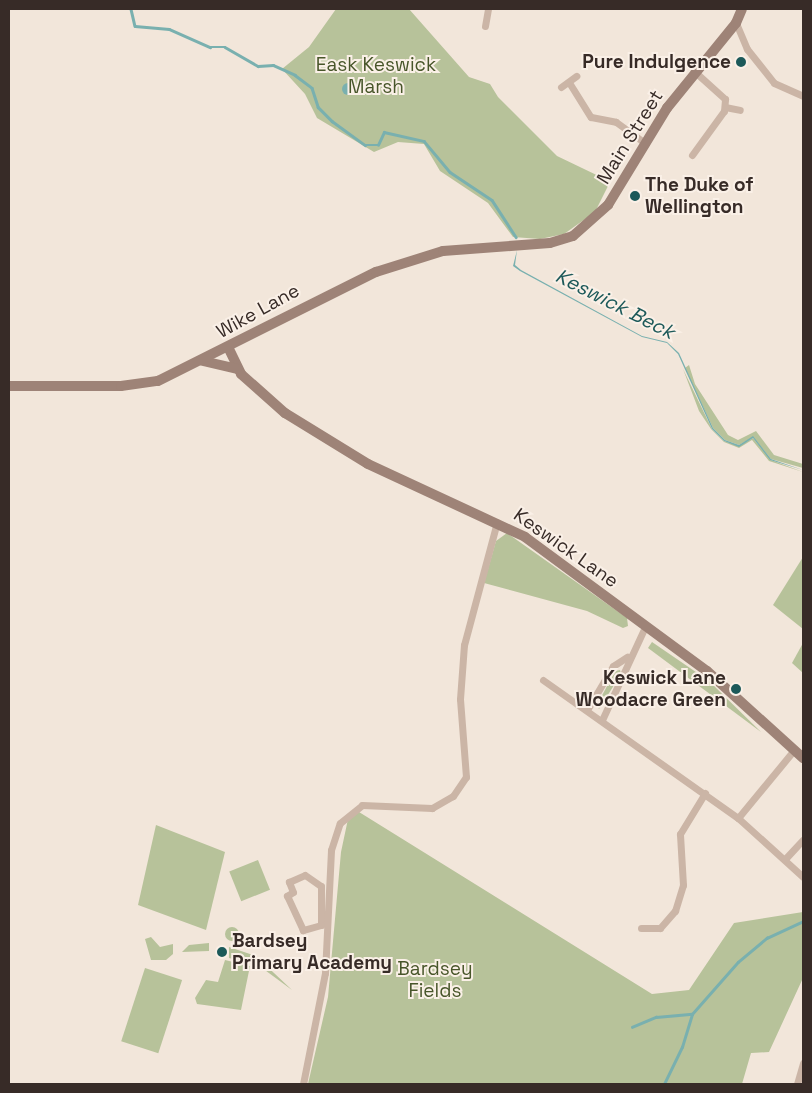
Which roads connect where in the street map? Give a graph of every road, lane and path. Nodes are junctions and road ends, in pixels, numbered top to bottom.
1 (488, 9) edge
2 (742, 9) edge
3 (736, 23) junction
4 (485, 26) dead end
5 (694, 71) junction
6 (576, 76) dead end
7 (570, 84) junction
8 (561, 87) dead end
9 (803, 96) edge
10 (725, 107) junction
11 (740, 110) dead end
12 (646, 144) junction
13 (692, 155) dead end
14 (522, 244) joint
15 (228, 347) junction
16 (203, 361) junction
17 (237, 369) junction
18 (9, 386) edge
19 (497, 522) junction
20 (644, 627) junction
21 (627, 657) junction
22 (544, 680) dead end
23 (587, 710) junction
24 (602, 720) junction
25 (794, 750) junction
26 (803, 758) edge
27 (705, 793) junction
28 (738, 818) junction
29 (803, 840) edge
30 (785, 859) junction
31 (803, 877) edge
32 (321, 925) joint
33 (641, 928) dead end
34 (803, 1063) edge
35 (303, 1084) edge
36 (796, 1084) edge

1 - 4 street
2 - 3 street, Main Street
3 - 5 street, Main Street
3 - 9 street
5 - 10 street
5 - 12 street, Main Street
6 - 7 street
7 - 8 street
7 - 12 street
10 - 11 street
10 - 13 street
12 - 14 street, Main Street
14 - 15 street, Wike Lane
15 - 16 street, Wike Lane
15 - 17 street, Keswick Lane
16 - 17 street
16 - 18 street, Wike Lane
17 - 19 street, Keswick Lane
19 - 20 street, Keswick Lane
19 - 35 street
20 - 21 street
20 - 25 street, Keswick Lane
21 - 23 street
21 - 24 street
22 - 23 street
23 - 24 street
24 - 27 street
25 - 26 street, Keswick Lane
25 - 28 street
27 - 28 street
27 - 33 street
28 - 30 street
29 - 30 street
30 - 31 street
32 - 32 street
34 - 36 street

